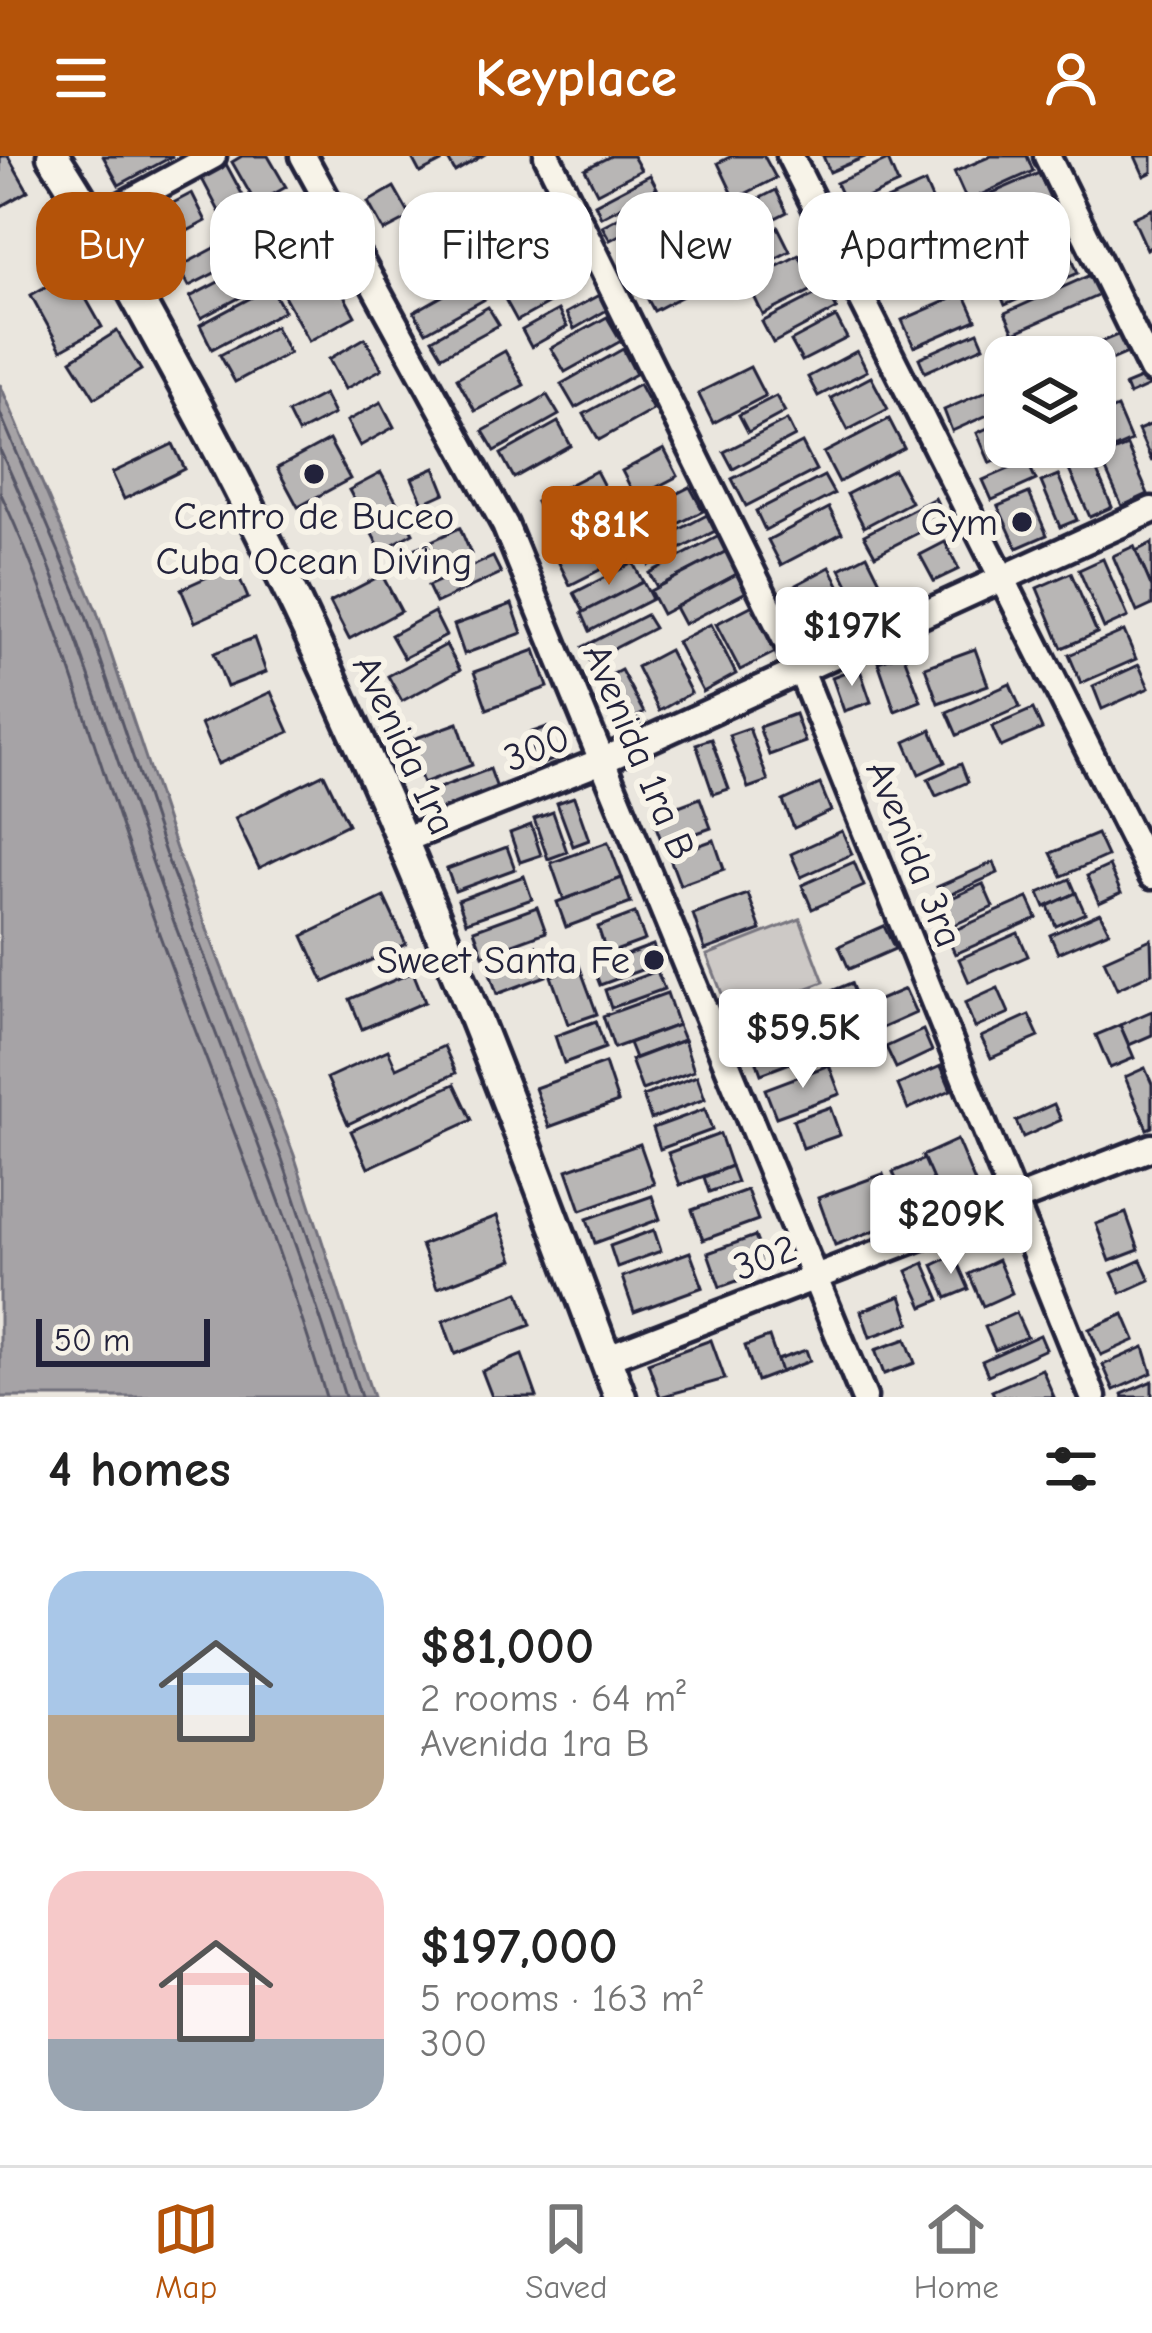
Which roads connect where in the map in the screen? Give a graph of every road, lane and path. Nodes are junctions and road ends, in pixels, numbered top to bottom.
1 (53, 156) edge
2 (213, 156) edge
3 (303, 156) edge
4 (547, 156) edge
5 (790, 156) edge
6 (1047, 156) edge
7 (77, 192) edge
8 (147, 192) edge
9 (138, 300) edge
10 (1152, 370) edge
11 (1152, 510) edge
12 (1004, 578) junction
13 (802, 671) junction
14 (604, 760) junction
15 (406, 839) junction
16 (1152, 876) edge
17 (1152, 1147) edge
18 (1014, 1202) junction
19 (816, 1276) junction
20 (605, 1358) junction
21 (620, 1397) edge
22 (864, 1397) edge
23 (1094, 1397) edge

1 - 7 street, Avenida 1ra
2 - 8 street
3 - 14 street, Avenida 1ra B
4 - 13 street, Avenida 3ra
5 - 12 street
6 - 10 street
9 - 15 street, Avenida 1ra
11 - 12 street, 300
12 - 13 street, 300
12 - 16 street
13 - 14 street, 300
13 - 18 street, Avenida 3ra
14 - 15 street, 300
14 - 19 street, Avenida 1ra B
15 - 20 street, Avenida 1ra
17 - 18 street, 302
18 - 19 street, 302
18 - 23 street, Avenida 3ra
19 - 20 street, 302
19 - 22 street, Avenida 1ra B
20 - 21 street, Avenida 1ra

